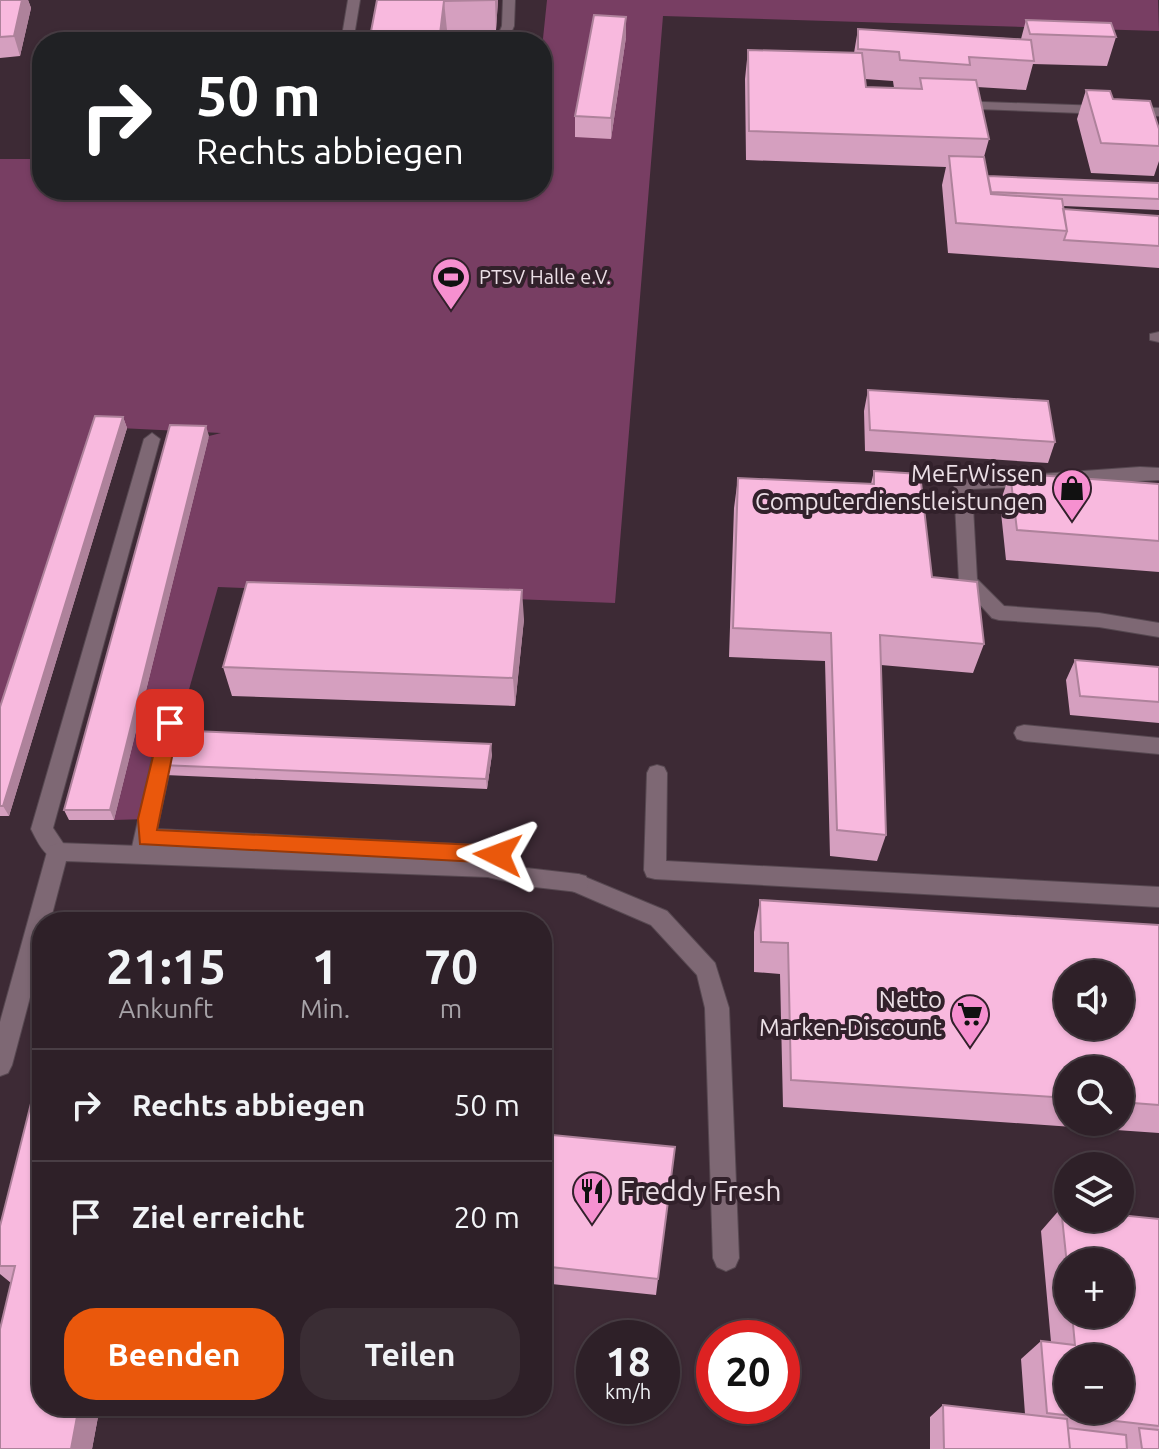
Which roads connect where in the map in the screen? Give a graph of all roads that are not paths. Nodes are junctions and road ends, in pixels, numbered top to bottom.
1 (354, 0) edge
2 (509, 0) edge
3 (349, 32) edge
4 (505, 32) edge
5 (943, 104) edge
6 (1159, 112) edge
7 (152, 439) dead end
8 (1159, 474) edge
9 (1159, 630) edge
10 (170, 723) dead end
11 (1024, 733) dead end
12 (1159, 746) edge
13 (657, 773) dead end
14 (144, 847) junction
15 (58, 852) junction
16 (498, 855) dead end
17 (1159, 897) edge
18 (42, 912) edge
19 (32, 947) edge
20 (0, 1065) edge
21 (726, 1258) dead end

1 - 3 street
2 - 4 street
5 - 6 street
7 - 15 street
8 - 9 street
10 - 14 street
11 - 12 street
13 - 17 street
14 - 15 street
14 - 16 street
14 - 21 street
15 - 18 street
19 - 20 street

